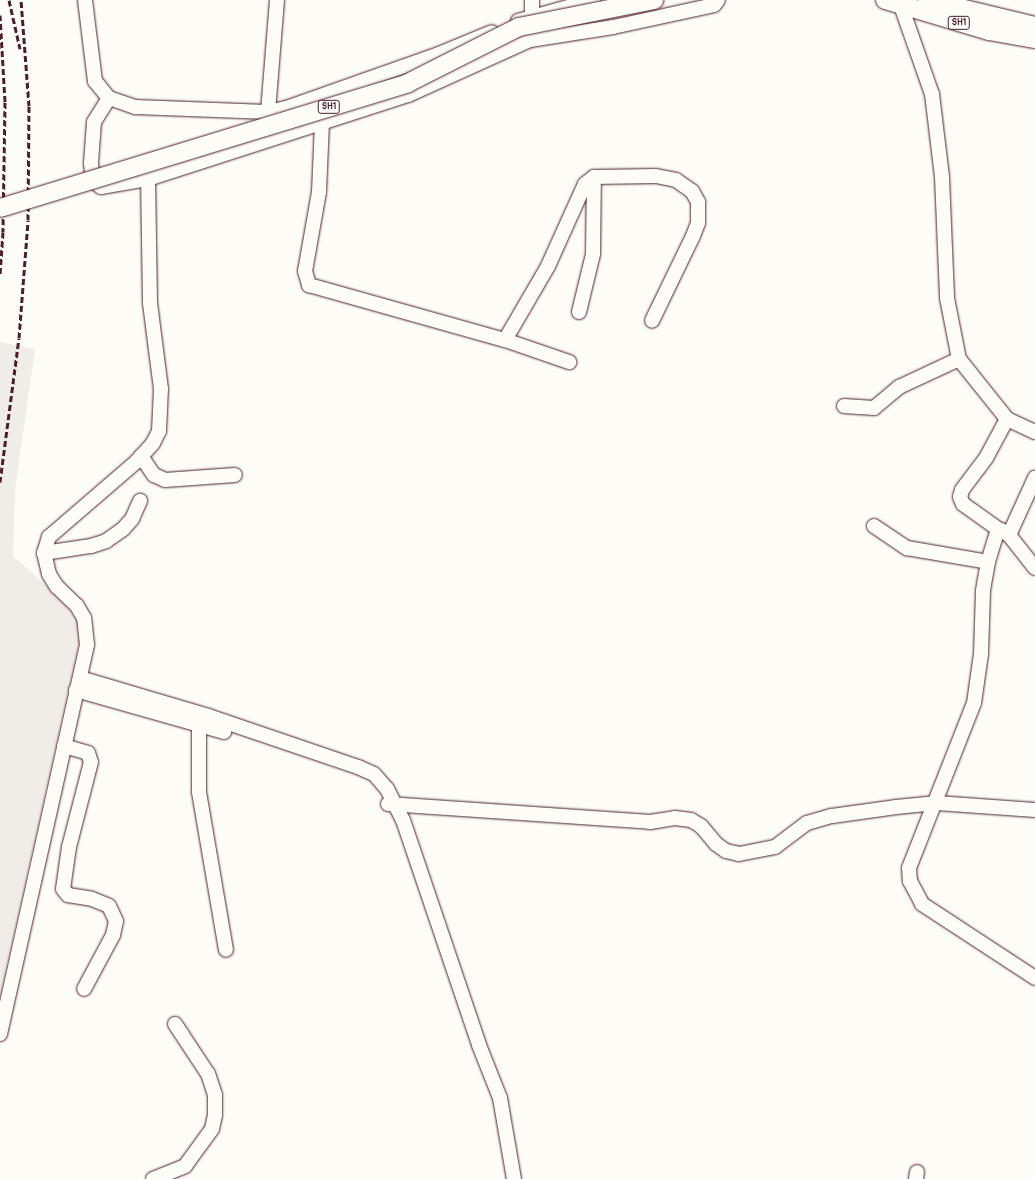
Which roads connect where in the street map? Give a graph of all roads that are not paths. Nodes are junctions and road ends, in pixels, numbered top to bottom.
1 (85, 0) edge
2 (277, 0) edge
3 (532, 0) edge
4 (593, 0) edge
5 (654, 0) edge
6 (718, 0) edge
7 (884, 0) edge
8 (927, 0) edge
9 (900, 3) edge
10 (532, 16) junction
11 (1034, 27) edge
12 (109, 98) junction
13 (268, 112) junction
14 (322, 123) junction
15 (594, 176) junction
16 (148, 179) junction
17 (0, 208) edge
18 (579, 312) dead end
19 (652, 322) dead end
20 (505, 340) junction
21 (959, 359) junction
22 (569, 362) dead end
23 (844, 406) dead end
24 (1006, 419) junction
25 (1035, 432) edge
26 (142, 456) junction
27 (235, 475) dead end
28 (1035, 478) edge
29 (140, 502) dead end
30 (874, 526) dead end
31 (1003, 532) junction
32 (44, 553) junction
33 (988, 562) junction
34 (1035, 568) edge
35 (78, 684) junction
36 (199, 724) junction
37 (64, 746) junction
38 (937, 803) junction
39 (391, 804) junction
40 (1035, 810) edge
41 (226, 950) dead end
42 (1035, 978) edge
43 (84, 989) dead end
44 (175, 1024) dead end
45 (0, 1034) edge
46 (153, 1179) edge
47 (504, 1179) edge
48 (514, 1179) edge

1 - 12 street
2 - 13 street
3 - 10 street
4 - 10 street
5 - 17 main road, SH1, bridge
6 - 14 street
7 - 9 main road, SH1
8 - 11 main road, SH1
9 - 11 main road, SH1
9 - 21 street
10 - 13 street
12 - 13 street
12 - 16 street
14 - 16 street
14 - 20 street
15 - 18 street
15 - 19 street
15 - 20 street
16 - 26 street
20 - 22 street
21 - 23 street
21 - 24 street
24 - 25 street
24 - 31 street
26 - 27 street
26 - 32 street
28 - 31 street
29 - 32 street
30 - 33 street
31 - 33 street
31 - 34 street
32 - 35 street
33 - 38 street
35 - 36 street
35 - 37 street
35 - 39 street
36 - 39 street
36 - 41 street
37 - 43 street
37 - 45 street
38 - 39 street
38 - 40 street
38 - 42 street
39 - 47 street
39 - 48 street
44 - 46 street

